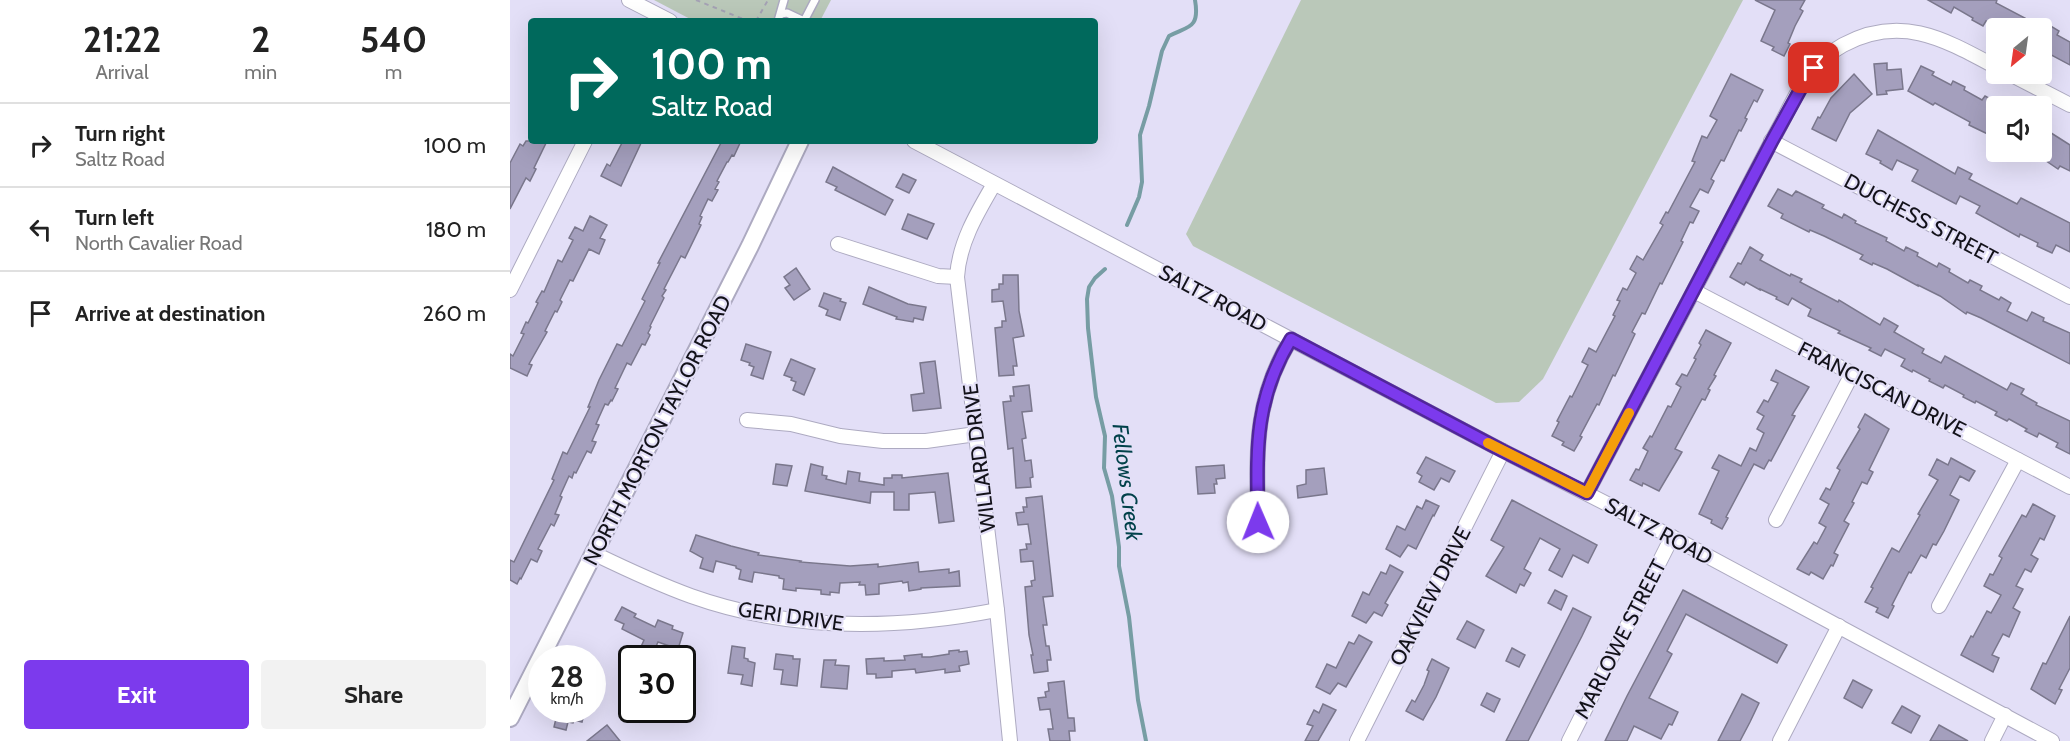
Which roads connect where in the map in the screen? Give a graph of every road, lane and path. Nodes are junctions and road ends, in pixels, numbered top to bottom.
1 (629, 0) edge
2 (696, 0) edge
3 (768, 0) edge
4 (784, 0) edge
5 (815, 0) edge
6 (649, 16) edge
7 (741, 18) edge
8 (758, 18) edge
9 (779, 18) edge
10 (798, 18) edge
11 (806, 18) edge
12 (1986, 62) edge
13 (2029, 84) edge
14 (2070, 105) edge
15 (1772, 141) junction
16 (583, 144) edge
17 (799, 144) edge
18 (920, 144) edge
19 (994, 184) junction
20 (838, 244) dead end
21 (957, 278) junction
22 (510, 290) edge
23 (1694, 291) junction
24 (2070, 297) edge
25 (1291, 339) junction
26 (1852, 374) junction
27 (747, 420) dead end
28 (976, 434) junction
29 (1503, 451) junction
30 (2018, 460) junction
31 (2070, 487) edge
32 (1587, 493) junction
33 (1776, 520) dead end
34 (1258, 522) dead end
35 (1672, 537) junction
36 (595, 554) junction
37 (1939, 606) dead end
38 (997, 610) junction
39 (1839, 626) junction
40 (2005, 715) junction
41 (510, 718) edge
42 (1010, 741) edge
43 (1357, 741) edge
44 (1569, 741) edge
45 (1780, 741) edge
46 (1992, 741) edge
47 (2052, 741) edge

1 - 6 street
2 - 7 path
3 - 8 path
4 - 9 lane
5 - 11 lane
9 - 10 lane
12 - 15 street
13 - 14 street
15 - 23 street
15 - 24 street, DUCHESS STREET
16 - 22 street
17 - 36 street, NORTH MORTON TAYLOR ROAD
18 - 19 street, SALTZ ROAD
19 - 21 street, WILLARD DRIVE
19 - 25 street, SALTZ ROAD
20 - 21 street
21 - 28 street, WILLARD DRIVE
23 - 26 street, FRANCISCAN DRIVE
23 - 32 street
25 - 29 street, SALTZ ROAD
25 - 34 street
26 - 30 street, FRANCISCAN DRIVE
26 - 33 street
27 - 28 street
28 - 38 street, WILLARD DRIVE
29 - 32 street, SALTZ ROAD
29 - 43 street, OAKVIEW DRIVE
30 - 31 street, FRANCISCAN DRIVE
30 - 37 street
32 - 35 street, SALTZ ROAD
35 - 39 street, SALTZ ROAD
35 - 44 street, MARLOWE STREET
36 - 38 street, GERI DRIVE
36 - 41 street, NORTH MORTON TAYLOR ROAD
38 - 42 street, WILLARD DRIVE
39 - 40 street, SALTZ ROAD
39 - 45 street
40 - 46 street
40 - 47 street, SALTZ ROAD

